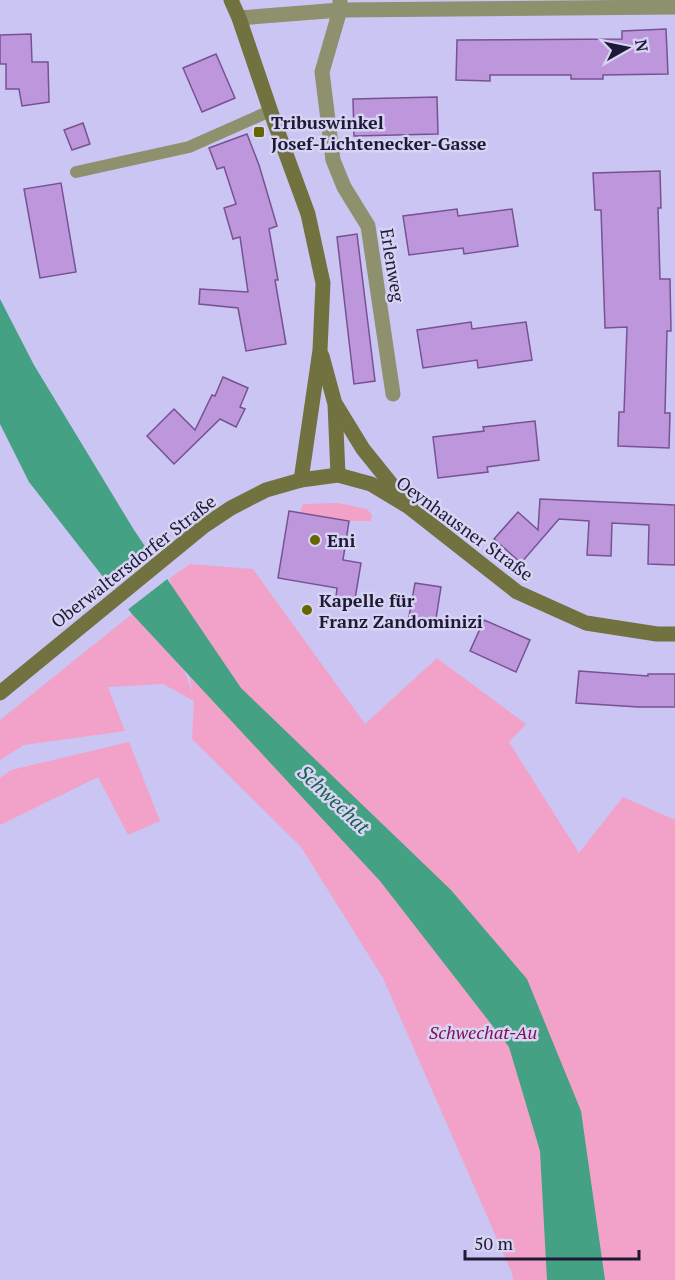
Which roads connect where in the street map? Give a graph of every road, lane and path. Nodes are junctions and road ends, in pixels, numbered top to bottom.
1 (231, 0) edge
2 (340, 5) edge
3 (675, 7) edge
4 (239, 18) junction
5 (270, 111) junction
6 (76, 172) dead end
7 (320, 350) junction
8 (393, 394) dead end
9 (335, 404) junction
10 (338, 475) junction
11 (301, 480) junction
12 (409, 507) junction
13 (675, 634) edge
14 (0, 693) edge

1 - 4 street
2 - 3 street
2 - 4 street
2 - 8 street, Erlenweg
4 - 5 street
5 - 6 lane
5 - 7 street
7 - 9 street
7 - 11 street
9 - 10 street
9 - 12 street
10 - 11 street, Oeynhausner Straße
10 - 12 street, Oeynhausner Straße
11 - 14 street, Oberwaltersdorfer Straße
12 - 13 street, Oeynhausner Straße

